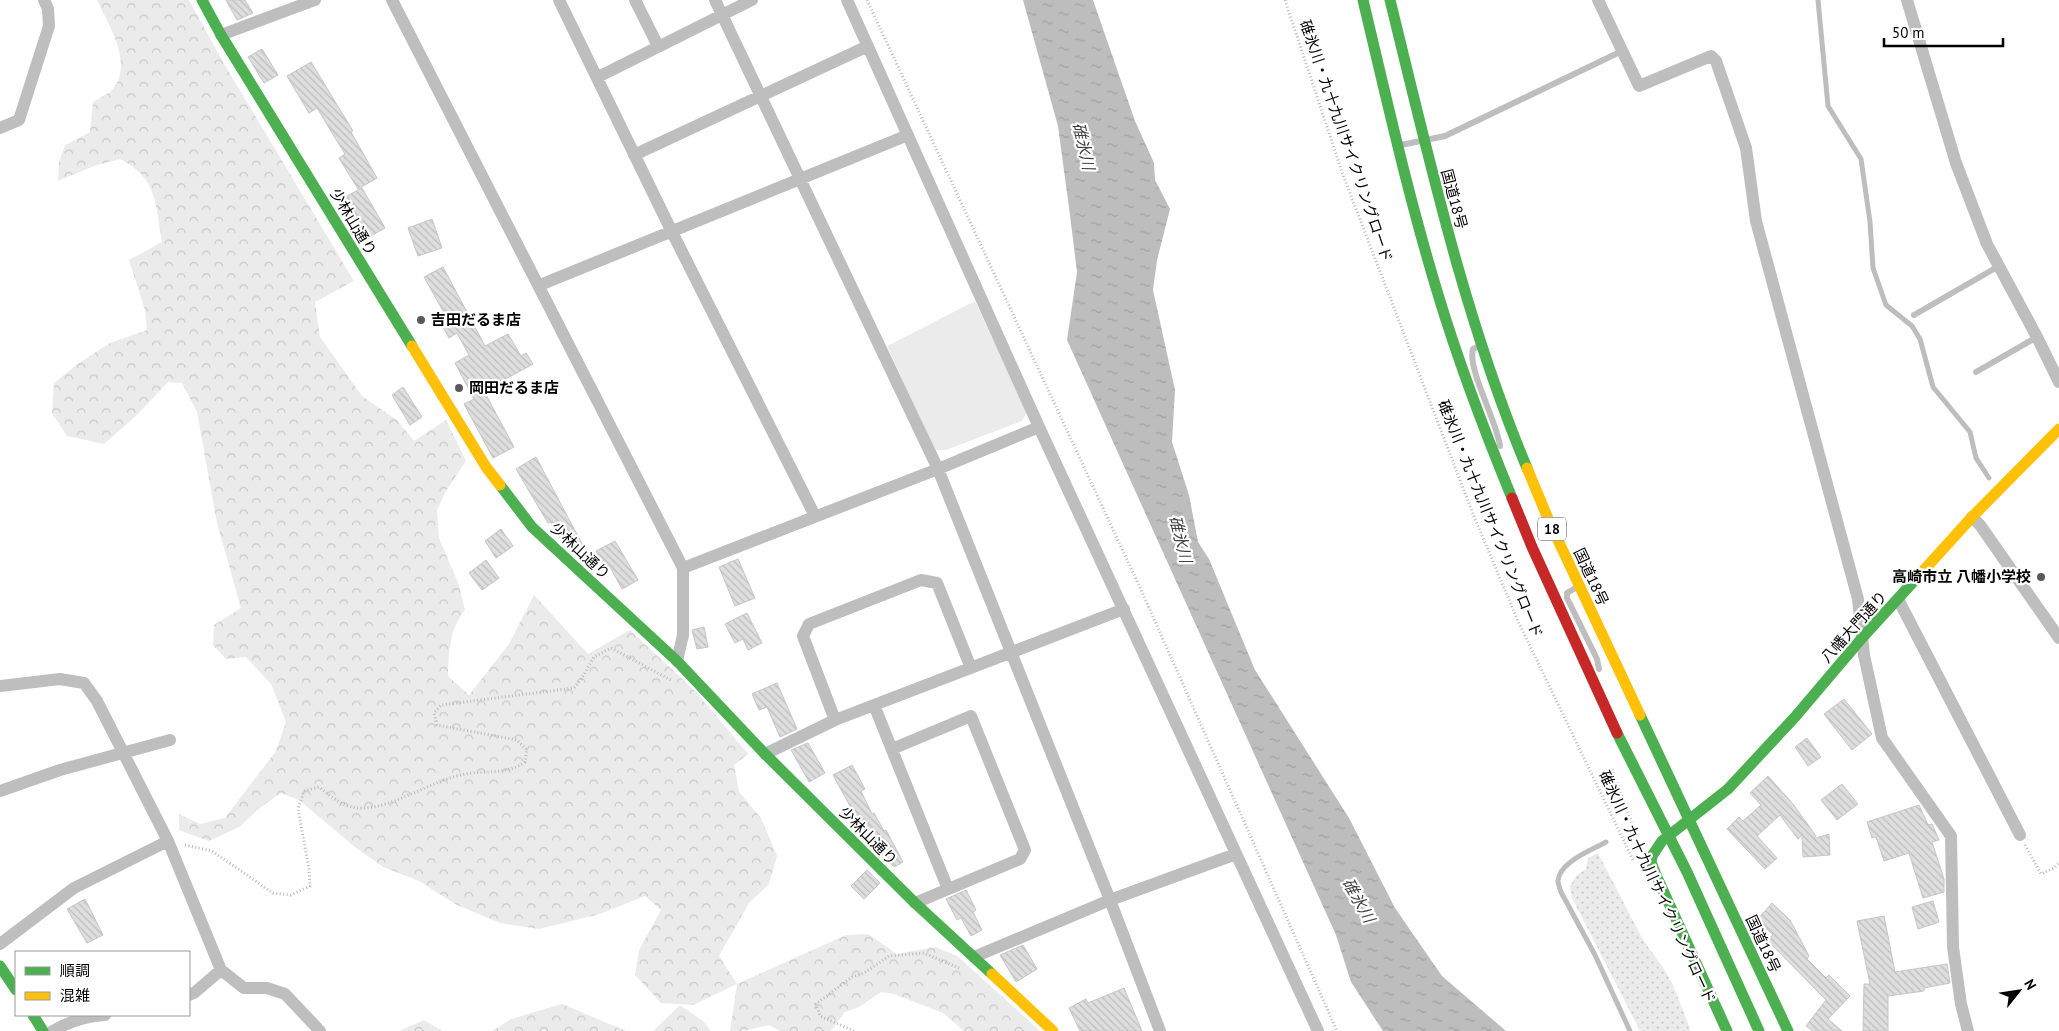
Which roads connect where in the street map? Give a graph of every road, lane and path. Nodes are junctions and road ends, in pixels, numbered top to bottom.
1 (44, 0) edge
2 (202, 0) edge
3 (316, 0) edge
4 (392, 0) edge
5 (559, 0) edge
6 (635, 0) edge
7 (715, 0) edge
8 (752, 0) edge
9 (847, 0) edge
10 (867, 0) edge
11 (1285, 0) edge
12 (1363, 0) edge
13 (1390, 0) edge
14 (1598, 0) edge
15 (1907, 0) edge
16 (722, 15) junction
17 (221, 35) junction
18 (658, 46) junction
19 (868, 46) junction
20 (1622, 51) junction
21 (598, 77) junction
22 (762, 96) junction
23 (0, 128) edge
24 (908, 136) junction
25 (1423, 141) junction
26 (1398, 146) junction
27 (634, 154) junction
28 (800, 180) junction
29 (672, 232) junction
30 (1999, 266) junction
31 (540, 285) junction
32 (1914, 315) dead end
33 (2037, 337) junction
34 (1482, 346) junction
35 (1976, 372) dead end
36 (2059, 382) edge
37 (1039, 427) junction
38 (2059, 429) edge
39 (938, 469) junction
40 (1505, 480) junction
41 (815, 516) junction
42 (1972, 517) junction
43 (683, 568) junction
44 (1579, 586) junction
45 (1898, 600) junction
46 (1124, 609) junction
47 (1862, 638) junction
48 (2059, 638) edge
49 (1011, 652) junction
50 (677, 662) junction
51 (971, 668) junction
52 (676, 683) dead end
53 (0, 686) edge
54 (874, 705) junction
55 (1607, 710) junction
56 (835, 720) junction
57 (170, 740) dead end
58 (892, 749) junction
59 (123, 752) junction
60 (765, 754) junction
61 (1613, 762) dead end
62 (0, 791) edge
63 (1688, 818) junction
64 (1668, 834) junction
65 (2020, 835) joint
66 (168, 842) junction
67 (1236, 854) junction
68 (2059, 863) edge
69 (948, 889) junction
70 (1110, 900) junction
71 (915, 903) junction
72 (0, 944) edge
73 (974, 957) junction
74 (0, 966) edge
75 (960, 968) dead end
76 (221, 970) junction
77 (15, 988) edge
78 (190, 994) edge
79 (34, 1016) edge
80 (85, 1016) edge
81 (43, 1031) edge
82 (53, 1031) edge
83 (320, 1031) edge
84 (854, 1031) edge
85 (1053, 1031) edge
86 (1160, 1031) edge
87 (1318, 1031) edge
88 (1338, 1031) edge
89 (1727, 1031) edge
90 (1759, 1031) edge
91 (1788, 1031) edge
92 (1968, 1031) edge

1 - 23 street
2 - 17 main road, 少林山通り
3 - 17 street
4 - 31 street
5 - 21 street
6 - 18 street
7 - 16 street
8 - 16 street
9 - 19 street
10 - 88 path
11 - 61 path, 碓氷川・九十九川サイクリングロード
12 - 26 main road, 18
13 - 25 main road, 国道18号 / 18
14 - 20 street
15 - 30 street
16 - 18 street
16 - 22 street
17 - 50 main road, 少林山通り
18 - 21 street
19 - 22 street
19 - 24 street
20 - 25 lane
20 - 47 street
21 - 27 street
22 - 27 street
22 - 28 street
24 - 28 street
24 - 37 street
25 - 26 lane
25 - 34 main road, 国道18号 / 18
26 - 40 main road, 18
27 - 29 street
28 - 29 street
28 - 39 street
29 - 31 street
29 - 41 street
30 - 32 lane
30 - 33 street
31 - 43 street
33 - 35 lane
33 - 36 street
34 - 40 lane
34 - 44 main road, 国道18号 / 18
37 - 39 street
37 - 46 street
38 - 42 main road, 八幡大門通り
39 - 41 street
39 - 49 street
40 - 55 main road, 18
41 - 43 street
42 - 45 main road, 八幡大門通り
42 - 48 street
43 - 50 street
44 - 55 lane
44 - 63 main road, 国道18号 / 18
45 - 47 main road, 八幡大門通り
45 - 65 street
46 - 49 street
46 - 67 street
47 - 63 main road, 八幡大門通り
47 - 92 street
49 - 51 street
49 - 70 street
50 - 60 main road, 少林山通り
51 - 54 street
51 - 56 street
52 - 66 path
53 - 59 street
54 - 56 street
54 - 58 street
55 - 64 main road, 18
56 - 60 street
57 - 59 street
58 - 69 street
58 - 69 street
59 - 62 street
59 - 66 street
60 - 71 main road, 少林山通り
63 - 64 main road, 八幡大門通り
63 - 91 main road, 国道18号 / 18
64 - 89 main road, 八幡大門通り
64 - 90 main road, 18
65 - 68 path
66 - 72 street
66 - 76 street
67 - 70 street
67 - 87 street
69 - 71 street
70 - 73 street
70 - 86 street
71 - 73 main road, 少林山通り
73 - 85 main road, 少林山通り
74 - 77 main road
75 - 84 path
76 - 78 street
76 - 83 street
79 - 81 main road
80 - 82 street

